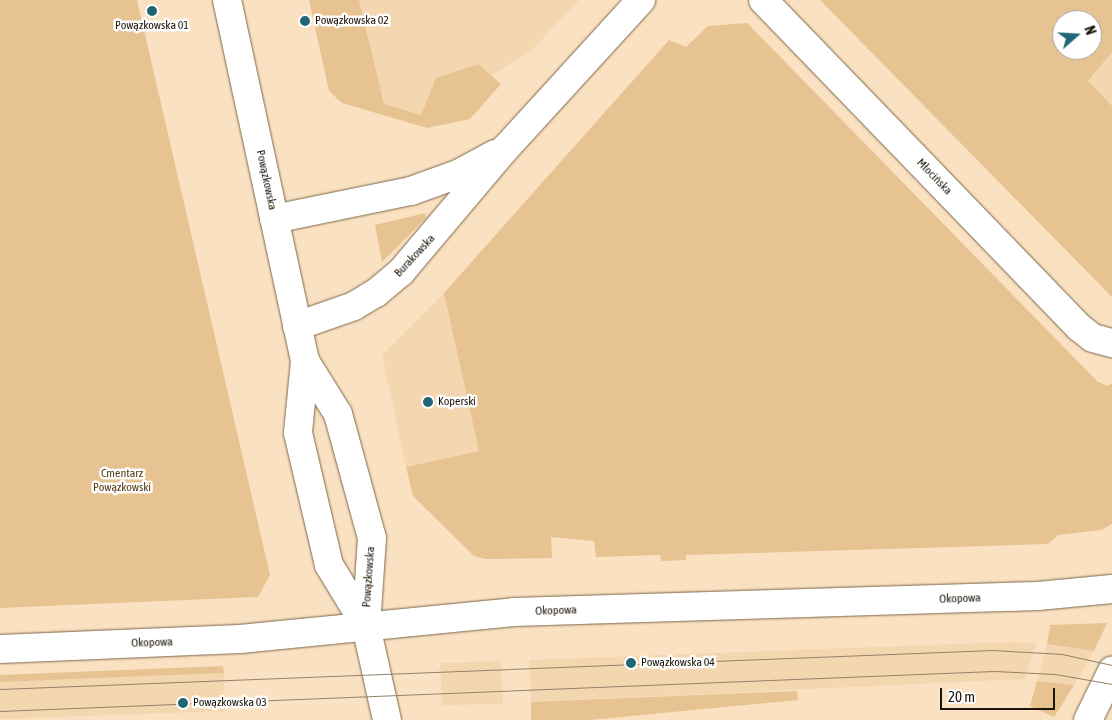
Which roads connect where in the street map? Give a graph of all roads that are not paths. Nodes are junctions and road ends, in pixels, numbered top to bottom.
1 (227, 0) edge
2 (641, 0) edge
3 (763, 0) edge
4 (505, 149) junction
5 (274, 219) junction
6 (297, 326) junction
7 (1112, 343) edge
8 (305, 361) junction
9 (1112, 589) edge
10 (366, 626) junction
11 (0, 649) edge
12 (1112, 672) edge
13 (387, 720) edge
14 (1088, 720) edge

1 - 5 main road, Powązkowska
2 - 4 main road, Burakowska
3 - 7 main road, Młocińska
4 - 5 main road, Burakowska
4 - 6 main road, Burakowska
5 - 6 main road, Powązkowska
6 - 8 main road, Powązkowska
8 - 10 main road, Powązkowska
8 - 10 main road, Powązkowska
9 - 10 main road, Okopowa
10 - 11 main road, Okopowa
10 - 13 main road, Powązkowska
12 - 14 main road

